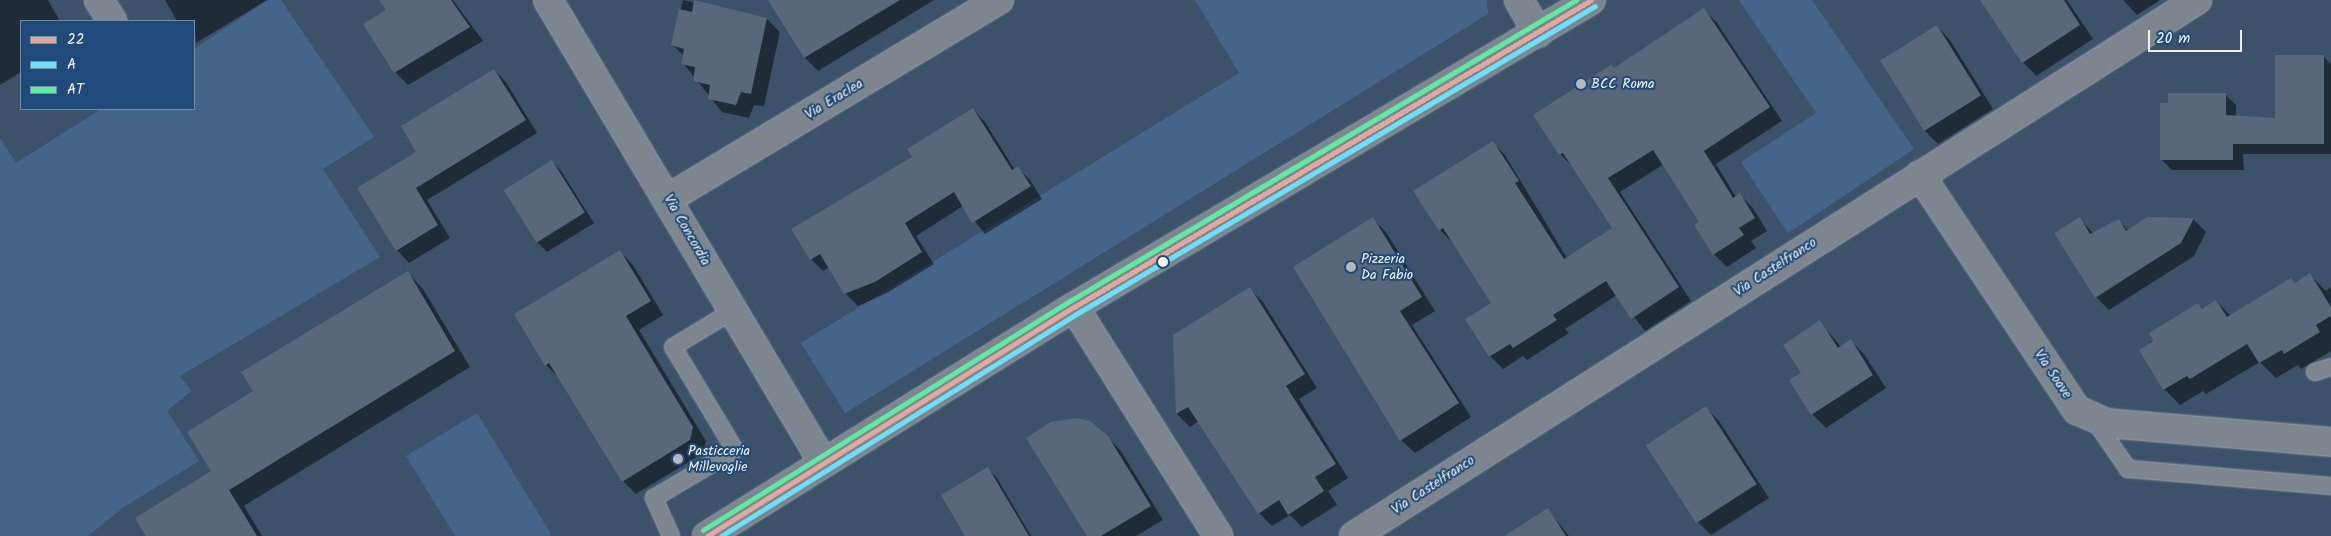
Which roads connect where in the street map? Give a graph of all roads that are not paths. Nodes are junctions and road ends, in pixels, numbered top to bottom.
1 (99, 0) edge
2 (548, 0) edge
3 (999, 0) edge
4 (1518, 0) edge
5 (1591, 0) edge
6 (2197, 0) edge
7 (111, 20) edge
8 (1538, 34) junction
9 (1920, 175) junction
10 (668, 198) junction
11 (1074, 307) junction
12 (734, 310) junction
13 (2331, 366) edge
14 (2315, 372) dead end
15 (2092, 416) junction
16 (2331, 442) edge
17 (823, 462) junction
18 (2331, 486) edge
19 (671, 536) edge
20 (707, 536) edge
21 (1218, 536) edge
22 (1354, 536) edge

1 - 7 street
2 - 10 street, Via Concordia
3 - 10 street, Via Eraclea
4 - 8 street
5 - 8 street
6 - 9 street, Via Castelfranco
8 - 11 street
9 - 15 street, Via Soave
9 - 22 street, Via Castelfranco
10 - 12 street, Via Concordia
11 - 17 street
11 - 21 street
12 - 17 street, Via Concordia
12 - 19 lane
13 - 14 lane
15 - 16 street, Via Soave
15 - 18 lane
17 - 20 street

